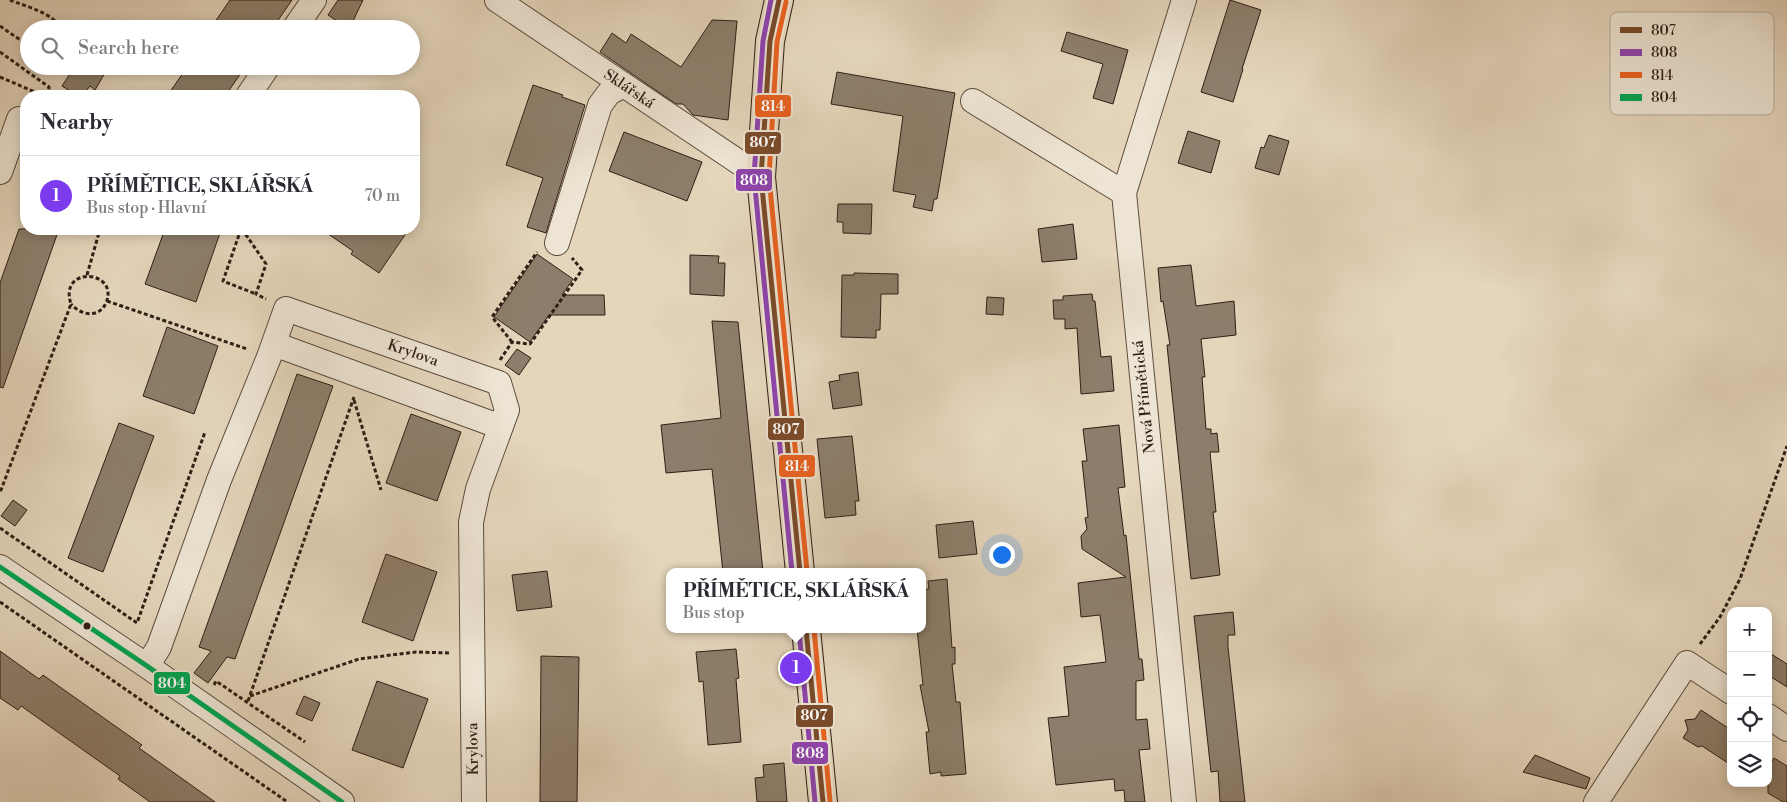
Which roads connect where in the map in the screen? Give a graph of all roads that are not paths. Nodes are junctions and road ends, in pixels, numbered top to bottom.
1 (314, 0) edge
2 (497, 0) edge
3 (779, 0) edge
4 (1184, 0) edge
5 (300, 20) edge
6 (262, 75) edge
7 (624, 85) junction
8 (252, 90) edge
9 (973, 101) dead end
10 (19, 119) dead end
11 (0, 172) edge
12 (761, 177) junction
13 (1124, 193) junction
14 (557, 243) road end
15 (271, 351) junction
16 (500, 427) junction
17 (0, 567) edge
18 (800, 568) edge
19 (806, 633) edge
20 (147, 666) junction
21 (1727, 689) edge
22 (1772, 719) edge
23 (1787, 729) edge
24 (342, 802) edge
25 (474, 802) edge
26 (823, 802) edge
27 (1184, 802) edge
28 (1596, 802) edge

1 - 5 street
2 - 7 street, Sklářská
3 - 12 main road
4 - 13 street, Nová Přímětická
6 - 8 street
7 - 12 street, Sklářská
7 - 14 street
9 - 13 street
10 - 11 street
12 - 18 main road
13 - 27 street, Nová Přímětická
15 - 16 street
15 - 16 street, Krylova
15 - 20 street
16 - 25 street, Krylova
17 - 20 street
19 - 26 main road
20 - 24 street
21 - 28 street
22 - 23 street

